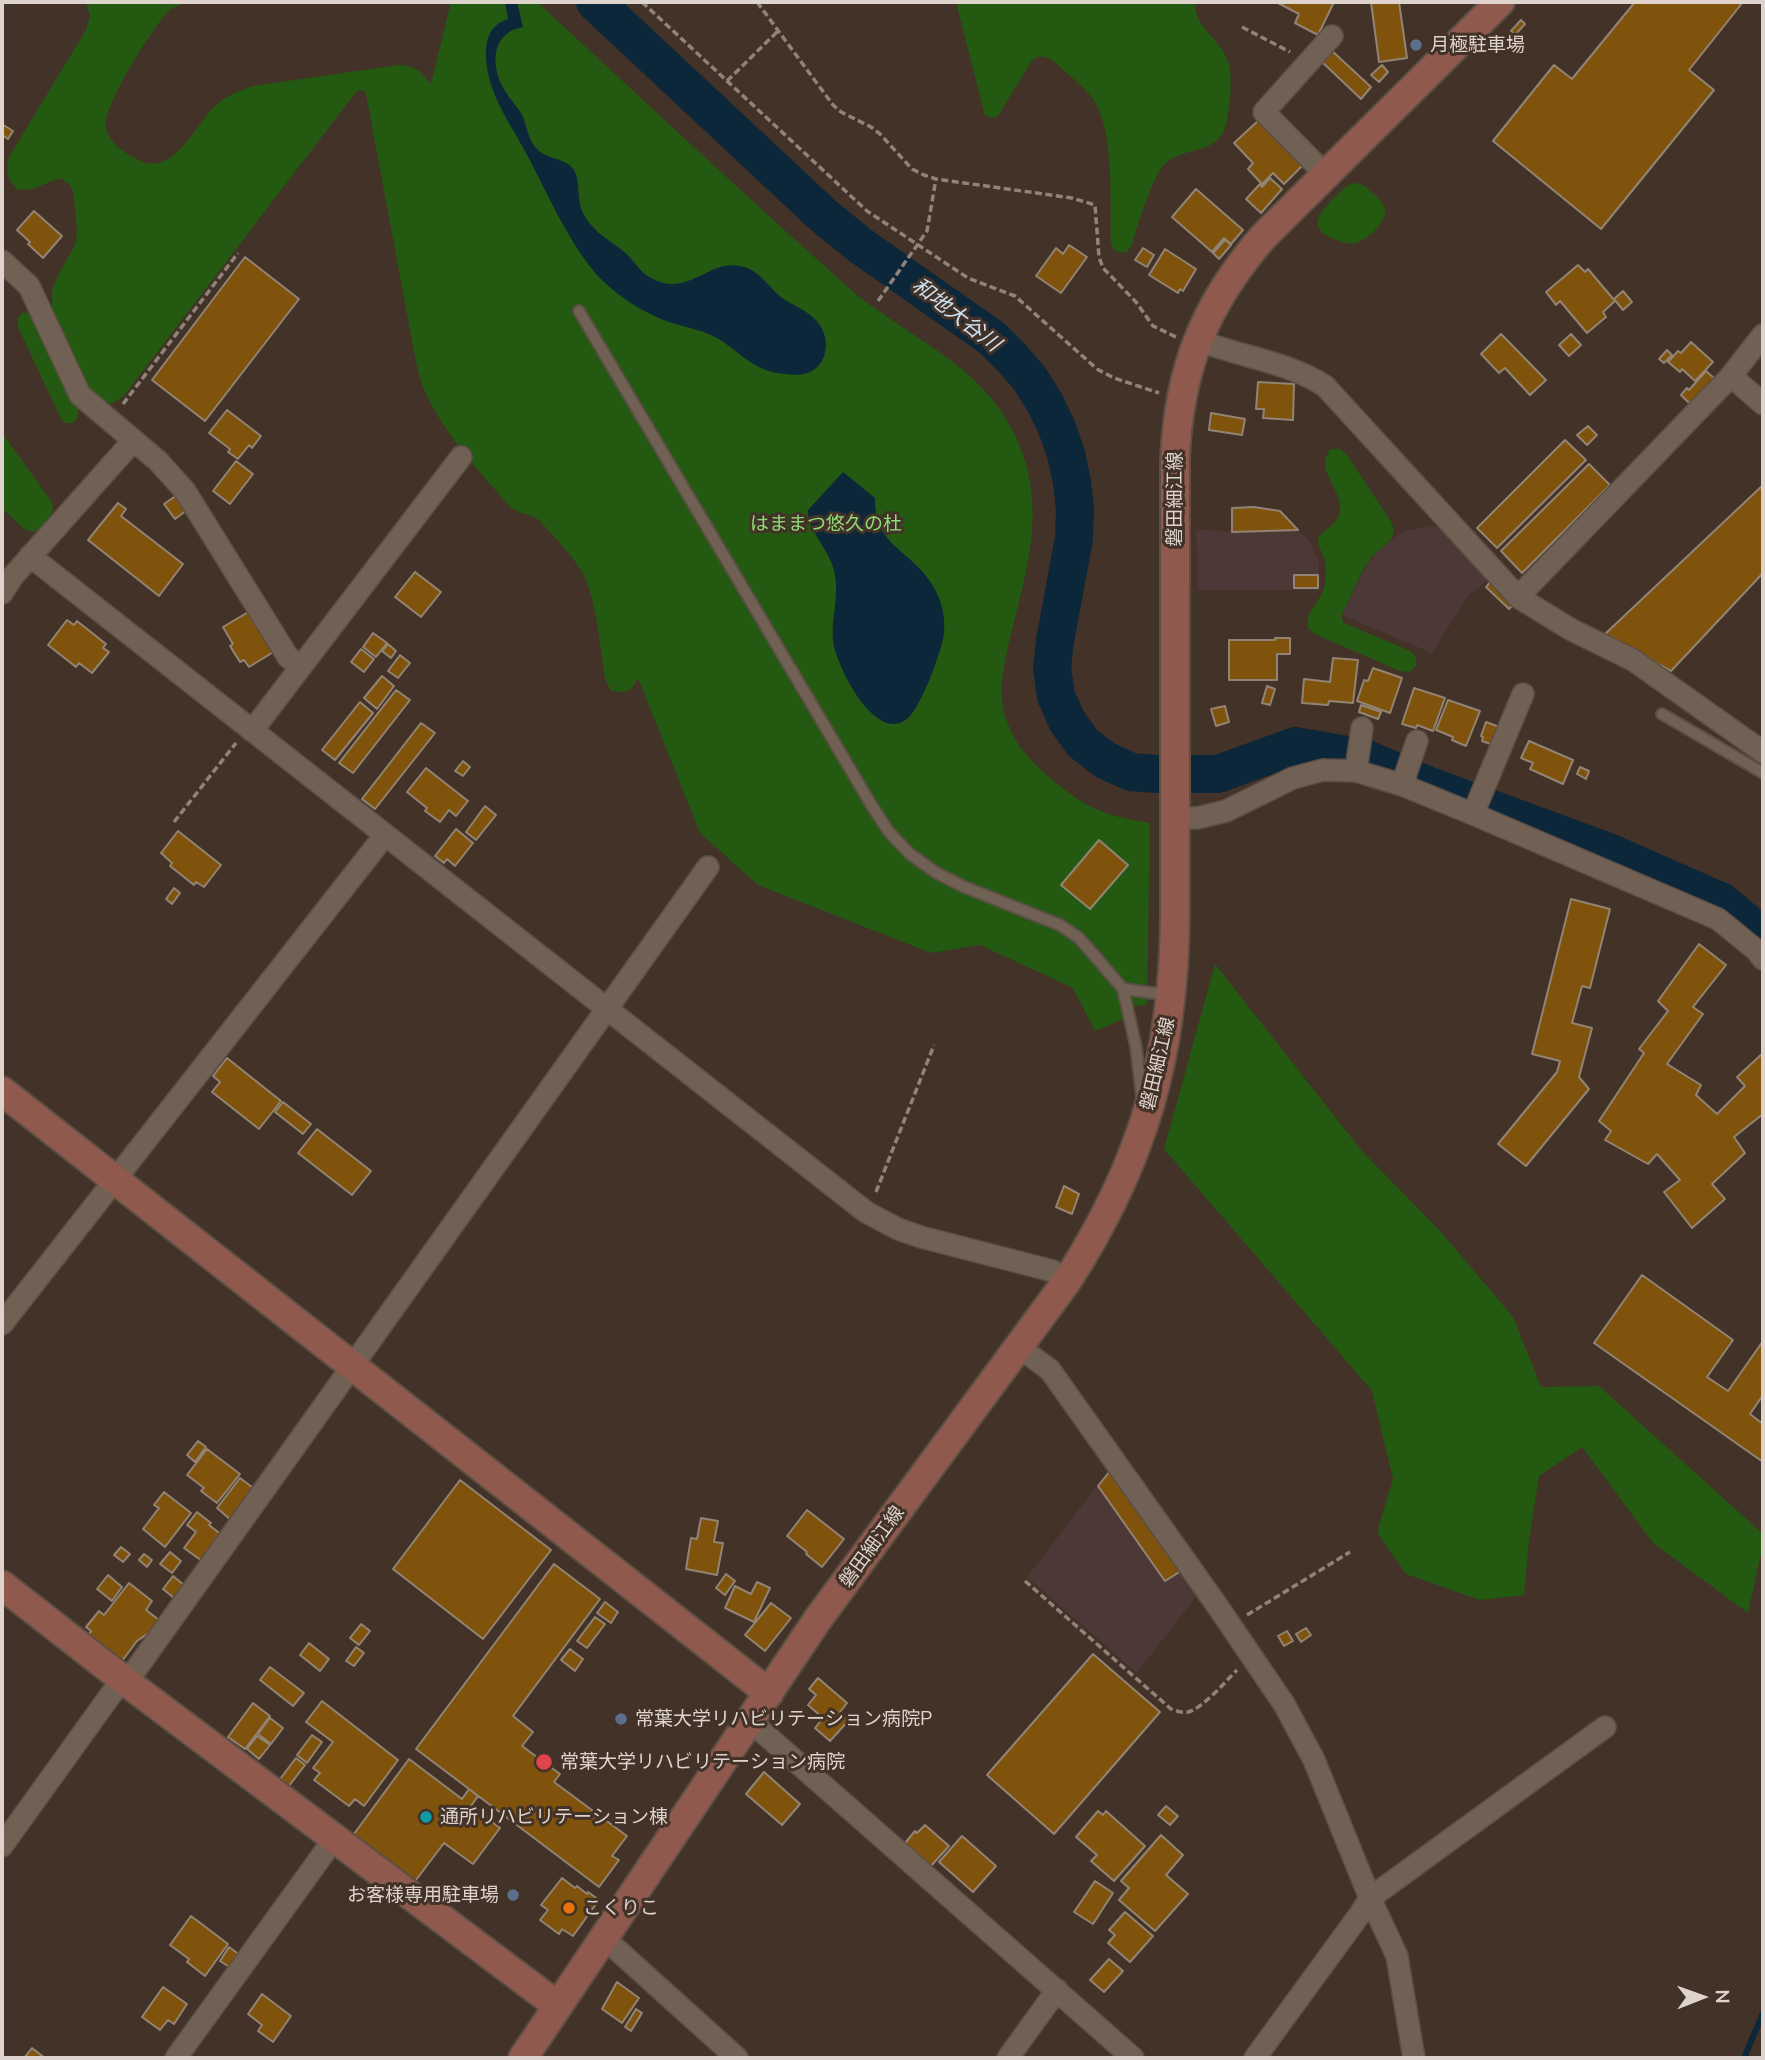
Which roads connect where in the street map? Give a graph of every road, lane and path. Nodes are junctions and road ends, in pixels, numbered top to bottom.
1 (642, 2) edge
2 (757, 2) edge
3 (1500, 2) edge
4 (1242, 27) dead end
5 (779, 30) junction
6 (1332, 36) dead end
7 (1307, 64) junction
8 (727, 81) junction
9 (1326, 175) junction
10 (936, 179) junction
11 (916, 247) junction
12 (239, 253) dead end
13 (2, 261) edge
14 (878, 301) dead end
15 (579, 311) dead end
16 (1763, 335) edge
17 (1197, 342) junction
18 (1731, 376) junction
19 (1181, 399) junction
20 (1763, 404) edge
21 (110, 421) junction
22 (133, 441) junction
23 (461, 457) dead end
24 (30, 556) junction
25 (2, 593) edge
26 (1518, 597) junction
27 (301, 667) junction
28 (1523, 694) dead end
29 (1662, 714) dead end
30 (1362, 728) dead end
31 (250, 729) junction
32 (1417, 741) dead end
33 (1763, 752) edge
34 (1356, 771) junction
35 (1763, 773) edge
36 (1402, 785) junction
37 (1175, 808) junction
38 (1473, 813) junction
39 (174, 822) dead end
40 (385, 835) junction
41 (708, 867) dead end
42 (1763, 959) edge
43 (1123, 989) junction
44 (1172, 995) junction
45 (607, 1009) junction
46 (934, 1045) dead end
47 (2, 1091) edge
48 (1145, 1121) junction
49 (114, 1180) junction
50 (866, 1212) junction
51 (1067, 1281) junction
52 (2, 1324) edge
53 (1019, 1347) junction
54 (352, 1366) junction
55 (1349, 1552) dead end
56 (1025, 1581) dead end
57 (2, 1585) edge
58 (1231, 1626) junction
59 (1253, 1658) junction
60 (125, 1681) junction
61 (769, 1693) junction
62 (750, 1721) junction
63 (1605, 1727) dead end
64 (334, 1839) junction
65 (2, 1846) edge
66 (1370, 1898) junction
67 (604, 1938) junction
68 (1057, 1990) junction
69 (558, 2006) junction
70 (176, 2058) edge
71 (523, 2058) edge
72 (737, 2058) edge
73 (1009, 2058) edge
74 (1133, 2058) edge
75 (1255, 2058) edge
76 (1415, 2058) edge

1 - 8 path
2 - 5 path
3 - 9 main road, 磐田細江線
4 - 7 path
5 - 8 path
5 - 10 path
6 - 7 street
7 - 9 street
8 - 11 path
9 - 17 main road, 磐田細江線
10 - 11 path
10 - 17 path
11 - 14 path
11 - 19 path
12 - 21 path
13 - 21 street
15 - 43 lane
16 - 18 street
17 - 19 main road, 磐田細江線
17 - 26 street
18 - 20 street
18 - 26 street
19 - 37 main road, 磐田細江線
21 - 22 street
22 - 24 street
22 - 27 street
23 - 27 street
24 - 25 street
24 - 31 street
26 - 33 street
27 - 31 street
28 - 38 street
29 - 35 lane
30 - 34 street
31 - 39 path
31 - 40 street
32 - 36 street
34 - 36 street
34 - 37 street
36 - 38 street
37 - 44 main road, 磐田細江線
38 - 42 street
40 - 45 street
40 - 49 street
41 - 45 street
43 - 44 lane
43 - 48 lane
44 - 48 main road, 磐田細江線
45 - 50 street
45 - 54 street
46 - 50 path
47 - 49 main road
48 - 51 main road, 磐田細江線
49 - 52 street
49 - 54 main road
50 - 51 street
51 - 53 main road, 磐田細江線
53 - 58 street
53 - 61 main road, 磐田細江線
54 - 60 street
54 - 61 main road
55 - 58 path
56 - 59 path
57 - 60 main road
58 - 59 street
59 - 66 street
60 - 64 main road
60 - 65 street
61 - 62 main road, 磐田細江線
62 - 67 main road, 磐田細江線
62 - 68 street
63 - 66 street
64 - 69 main road
64 - 70 street
66 - 75 street
66 - 76 street
67 - 69 main road, 磐田細江線
67 - 72 street
68 - 73 street
68 - 74 street
69 - 71 main road, 磐田細江線

